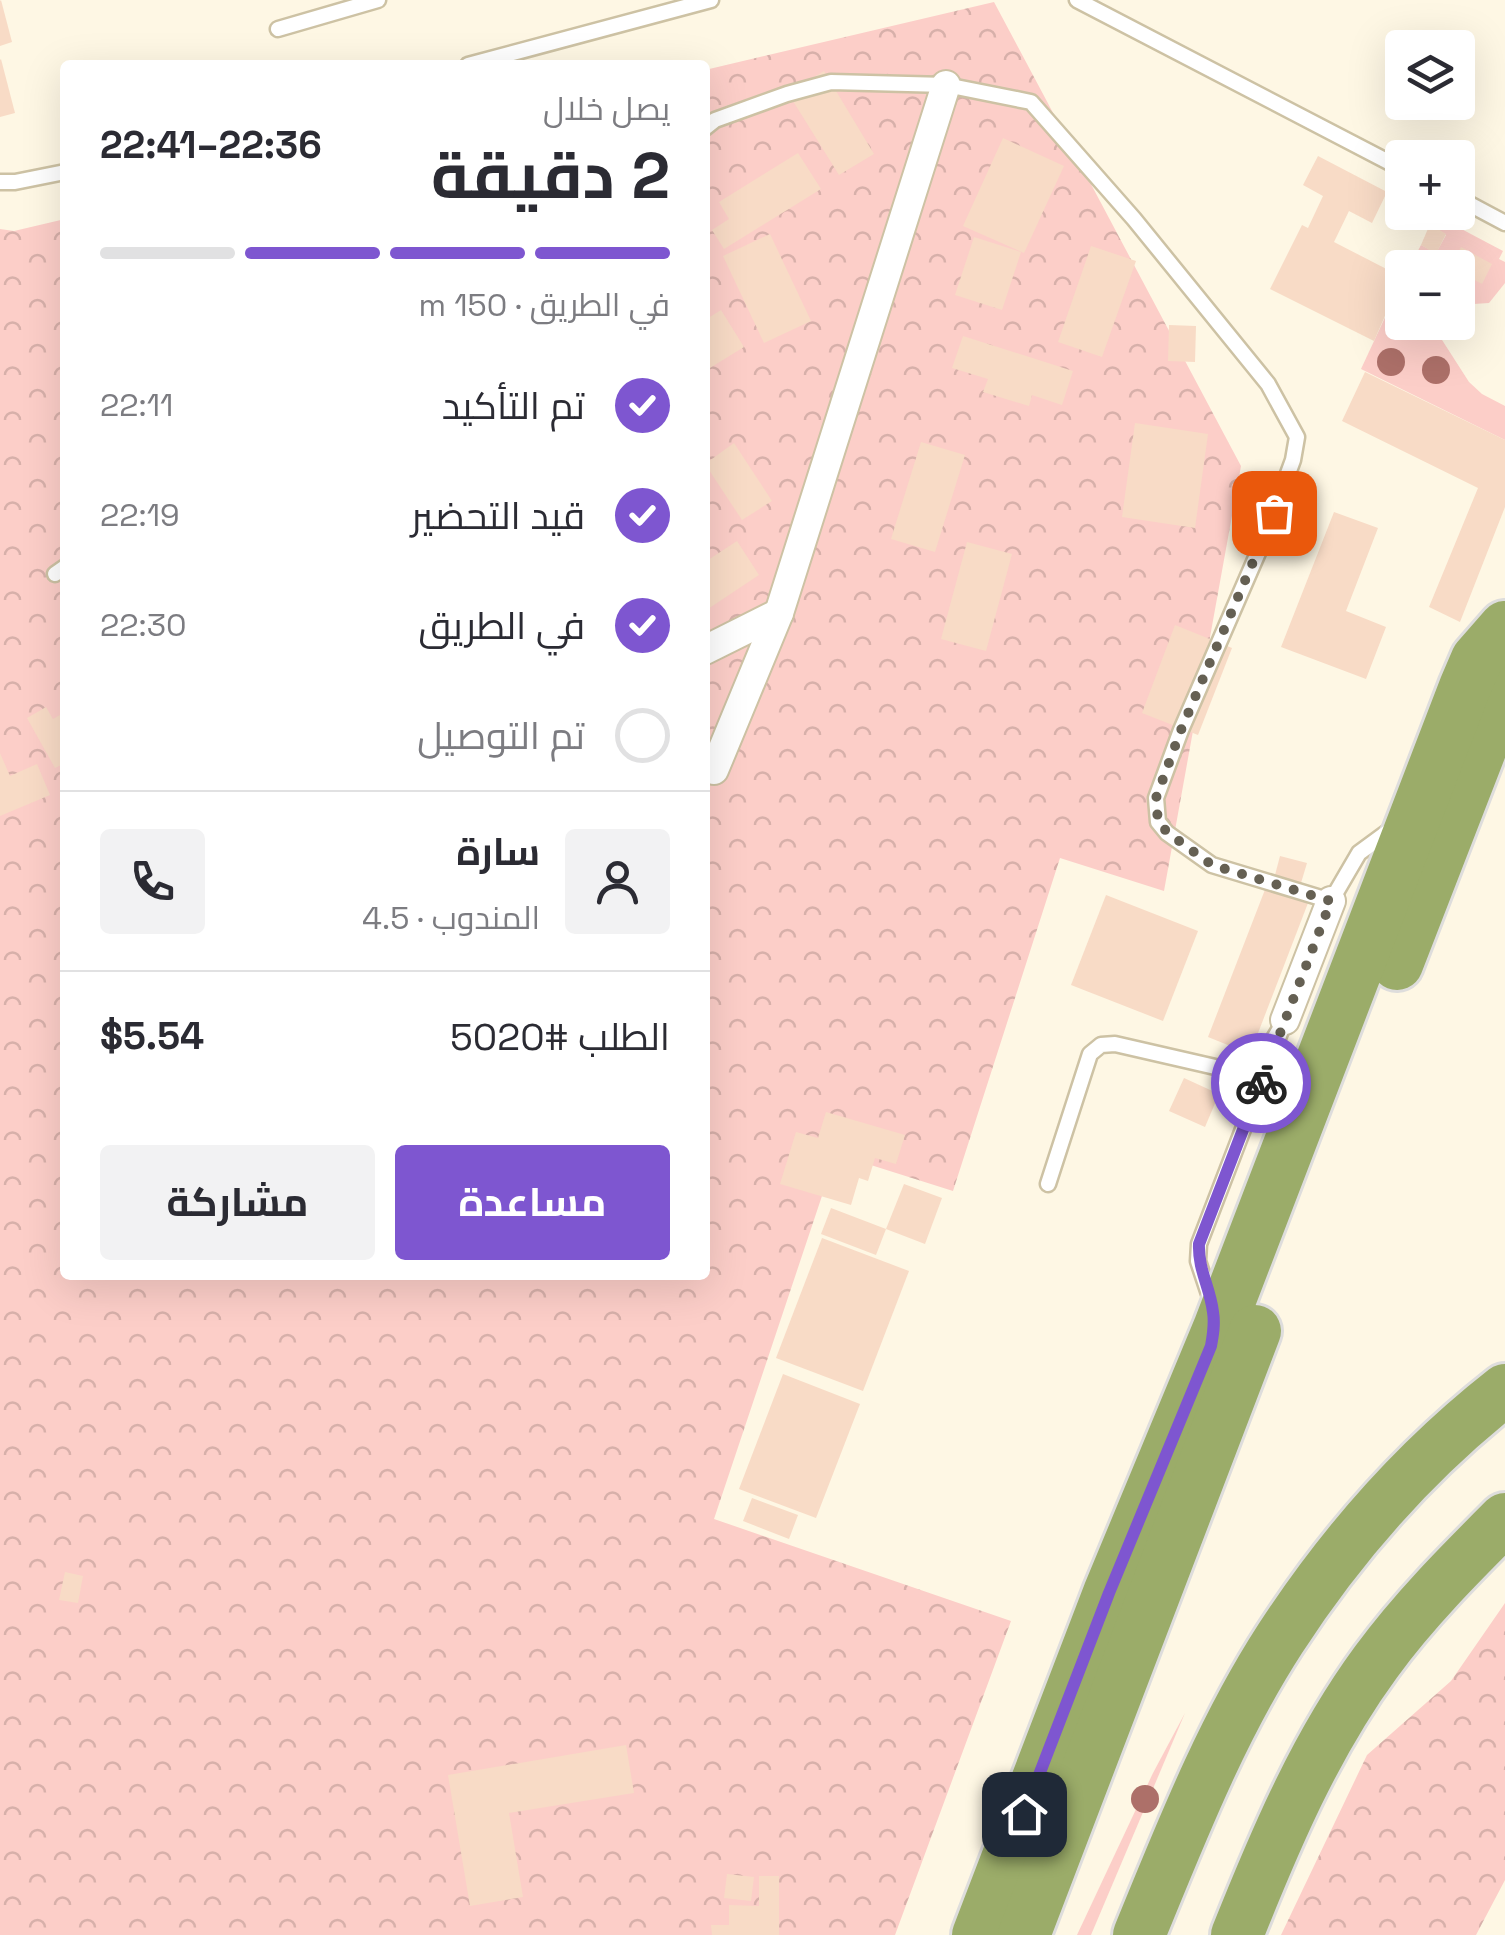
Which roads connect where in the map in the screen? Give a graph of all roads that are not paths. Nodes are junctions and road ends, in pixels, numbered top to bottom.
1 (378, 0) edge
2 (712, 0) edge
3 (1077, 0) edge
4 (278, 28) dead end
5 (487, 60) edge
6 (946, 85) junction
7 (710, 124) edge
8 (1385, 161) edge
9 (60, 173) edge
10 (0, 182) edge
11 (1475, 207) edge
12 (1505, 223) edge
13 (1505, 591) edge
14 (779, 613) junction
15 (710, 648) edge
16 (1499, 670) edge
17 (714, 770) dead end
18 (1416, 811) junction
19 (1331, 901) junction
20 (1285, 1020) junction
21 (1048, 1184) dead end
22 (1211, 1346) junction
23 (1505, 1390) edge
24 (1505, 1519) edge
25 (978, 1935) edge
26 (1024, 1935) edge
27 (1139, 1935) edge
28 (1236, 1935) edge

1 - 4 lane
2 - 5 lane
3 - 8 lane
6 - 7 lane
6 - 14 street
6 - 19 lane
9 - 10 lane
11 - 12 lane
13 - 16 highway
14 - 15 street
14 - 17 street
16 - 18 highway
16 - 26 highway
18 - 19 lane
18 - 22 highway
19 - 20 street
20 - 21 lane
20 - 22 lane
22 - 25 highway
23 - 27 highway
24 - 28 highway

